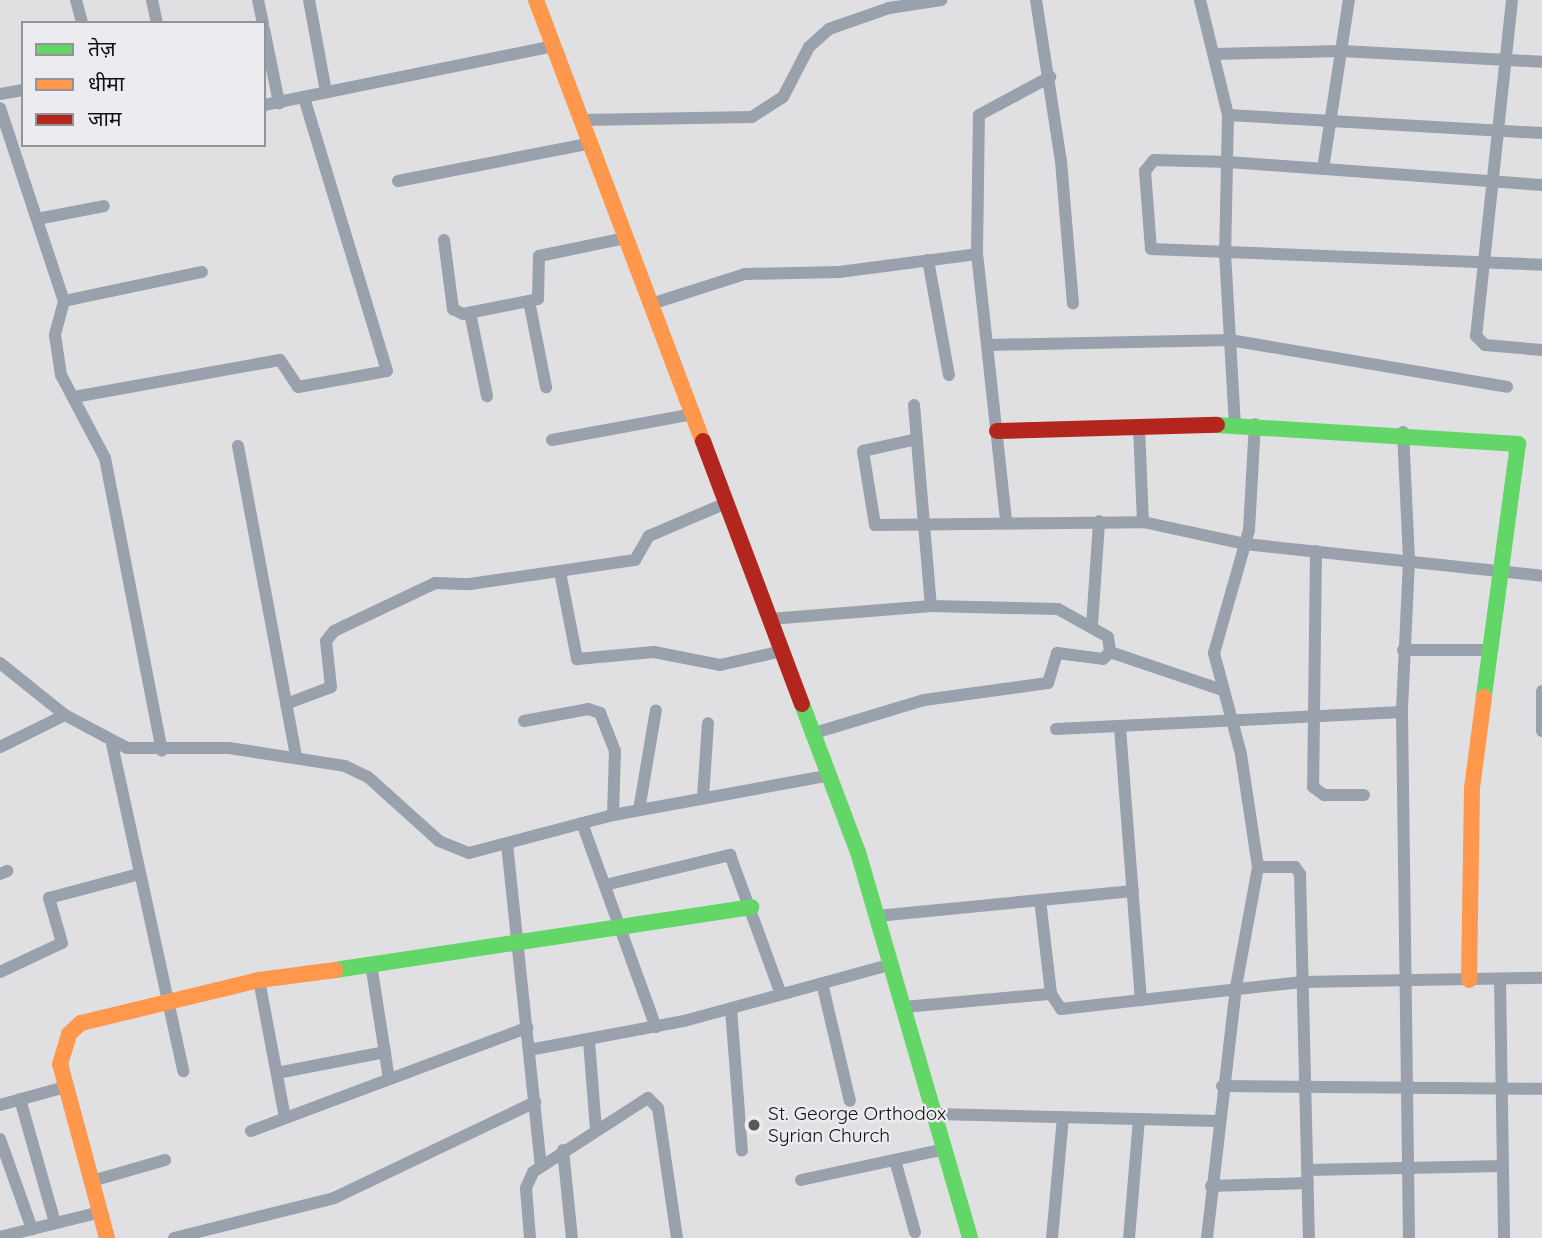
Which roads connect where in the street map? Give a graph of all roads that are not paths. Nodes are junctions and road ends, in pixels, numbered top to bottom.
1 (76, 0) edge
2 (152, 0) edge
3 (258, 0) edge
4 (309, 0) edge
5 (536, 0) edge
6 (941, 0) edge
7 (1036, 0) edge
8 (1200, 0) edge
9 (1349, 0) edge
10 (1512, 0) edge
11 (81, 21) edge
12 (157, 21) edge
13 (263, 21) edge
14 (266, 39) edge
15 (553, 46) junction
16 (1342, 51) junction
17 (1215, 54) junction
18 (1507, 56) junction
19 (1542, 62) edge
20 (1049, 78) junction
21 (21, 90) edge
22 (326, 92) junction
23 (0, 94) edge
24 (304, 97) junction
25 (279, 103) junction
26 (266, 104) edge
27 (0, 108) edge
28 (1228, 115) junction
29 (582, 120) junction
30 (1331, 123) junction
31 (1497, 130) junction
32 (1542, 133) edge
33 (17, 141) edge
34 (591, 143) junction
35 (1229, 163) junction
36 (1323, 169) junction
37 (1491, 180) junction
38 (398, 181) dead end
39 (1542, 185) edge
40 (104, 206) dead end
41 (37, 219) junction
42 (626, 238) junction
43 (444, 240) dead end
44 (1225, 253) junction
45 (977, 254) junction
46 (928, 260) junction
47 (1484, 262) junction
48 (1542, 265) edge
49 (202, 272) dead end
50 (65, 301) junction
51 (529, 301) junction
52 (1073, 303) dead end
53 (651, 304) junction
54 (470, 313) junction
55 (1230, 340) junction
56 (988, 345) junction
57 (1542, 350) edge
58 (948, 375) dead end
59 (546, 387) dead end
60 (1507, 387) dead end
61 (487, 396) dead end
62 (74, 397) junction
63 (914, 405) dead end
64 (693, 414) junction
65 (1255, 424) junction
66 (1235, 425) junction
67 (1139, 427) junction
68 (997, 431) junction
69 (1403, 432) junction
70 (917, 439) junction
71 (552, 440) dead end
72 (237, 446) dead end
73 (726, 503) junction
74 (1006, 520) junction
75 (1099, 521) junction
76 (925, 522) junction
77 (1143, 522) junction
78 (1245, 544) junction
79 (1317, 551) junction
80 (1409, 561) junction
81 (1498, 571) junction
82 (559, 572) junction
83 (1542, 576) edge
84 (931, 606) junction
85 (771, 620) junction
86 (1092, 625) junction
87 (1404, 650) junction
88 (1489, 650) junction
89 (782, 651) junction
90 (1110, 652) junction
91 (0, 663) edge
92 (1219, 689) junction
93 (1542, 691) edge
94 (286, 704) junction
95 (656, 710) dead end
96 (1402, 712) junction
97 (65, 715) junction
98 (1314, 716) junction
99 (524, 721) dead end
100 (1233, 722) junction
101 (708, 723) dead end
102 (1120, 728) junction
103 (1056, 729) dead end
104 (1542, 731) edge
105 (811, 734) junction
106 (112, 744) junction
107 (0, 747) edge
108 (162, 750) junction
109 (296, 757) junction
110 (826, 776) junction
111 (1364, 794) dead end
112 (703, 799) junction
113 (639, 810) junction
114 (613, 815) junction
115 (582, 823) junction
116 (507, 844) junction
117 (1258, 867) junction
118 (139, 874) junction
119 (605, 886) junction
120 (1133, 891) junction
121 (1040, 900) junction
122 (751, 907) junction
123 (877, 916) junction
124 (621, 932) junction
125 (518, 943) junction
126 (371, 964) junction
127 (892, 964) junction
128 (0, 972) edge
129 (1542, 978) edge
130 (1500, 979) junction
131 (259, 980) junction
132 (1469, 980) junction
133 (1302, 982) junction
134 (1403, 982) junction
135 (822, 983) junction
136 (1236, 987) junction
137 (1051, 994) junction
138 (782, 995) junction
139 (172, 998) junction
140 (1142, 1000) junction
141 (904, 1007) junction
142 (731, 1009) junction
143 (656, 1027) junction
144 (527, 1028) junction
145 (589, 1041) junction
146 (529, 1050) junction
147 (385, 1052) junction
148 (183, 1071) dead end
149 (277, 1073) junction
150 (389, 1079) junction
151 (1222, 1086) junction
152 (65, 1087) junction
153 (1305, 1088) junction
154 (1406, 1088) junction
155 (1502, 1088) junction
156 (1542, 1089) edge
157 (20, 1099) junction
158 (850, 1101) dead end
159 (535, 1102) junction
160 (0, 1105) edge
161 (936, 1114) junction
162 (285, 1118) junction
163 (1063, 1118) junction
164 (1139, 1120) junction
165 (1218, 1121) junction
166 (596, 1129) junction
167 (251, 1131) dead end
168 (0, 1139) edge
169 (946, 1149) junction
170 (563, 1150) junction
171 (742, 1151) dead end
172 (165, 1160) dead end
173 (895, 1160) junction
174 (541, 1165) junction
175 (1503, 1166) junction
176 (1408, 1167) junction
177 (1308, 1177) junction
178 (801, 1180) dead end
179 (92, 1181) junction
180 (1211, 1186) junction
181 (100, 1212) junction
182 (55, 1223) junction
183 (32, 1229) junction
184 (915, 1232) dead end
185 (0, 1237) edge
186 (107, 1238) edge
187 (174, 1238) edge
188 (530, 1238) edge
189 (572, 1238) edge
190 (677, 1238) edge
191 (970, 1238) edge
192 (1052, 1238) edge
193 (1129, 1238) edge
194 (1207, 1238) edge
195 (1310, 1238) edge
196 (1409, 1238) edge
197 (1504, 1238) edge

1 - 11 street
2 - 12 street
3 - 13 street
4 - 22 street
5 - 15 street
6 - 29 street
7 - 20 street
8 - 17 street
9 - 16 street
10 - 18 street
14 - 25 street
15 - 22 street
15 - 29 street
16 - 17 street
16 - 18 street
16 - 30 street
17 - 28 street
18 - 19 street
18 - 31 street
20 - 45 street
20 - 52 street
21 - 23 street
22 - 24 street
24 - 25 street
24 - 62 street
25 - 26 street
27 - 33 street
28 - 30 street
28 - 35 street
29 - 34 street
30 - 31 street
30 - 36 street
31 - 32 street
31 - 37 street
33 - 41 street
34 - 38 street
34 - 42 street
35 - 36 street
35 - 44 street
35 - 44 street
36 - 37 street
37 - 39 street
37 - 47 street
40 - 41 street
41 - 50 street
42 - 51 street
42 - 53 street
43 - 54 street
44 - 47 street
44 - 55 street
45 - 46 street
45 - 56 street
46 - 53 street
46 - 58 street
47 - 48 street
47 - 57 street
49 - 50 street
50 - 62 street
51 - 54 street
51 - 59 street
53 - 64 street
54 - 61 street
55 - 56 street
55 - 60 street
55 - 66 street
56 - 68 street
62 - 108 street
63 - 70 street
64 - 71 street
64 - 73 street
65 - 66 street
65 - 69 street
65 - 78 street
66 - 67 street
67 - 68 street
67 - 77 street
68 - 74 street
69 - 80 street
69 - 81 street
70 - 76 street
70 - 76 street
72 - 94 street
73 - 82 street
73 - 85 street
74 - 75 street
74 - 76 street
75 - 77 street
75 - 86 street
76 - 84 street
77 - 78 street
78 - 79 street
78 - 92 street
79 - 80 street
79 - 98 street
80 - 81 street
80 - 87 street
81 - 83 street
81 - 88 street
82 - 89 street
82 - 94 street
84 - 85 street
84 - 86 street
85 - 89 street
86 - 90 street
87 - 88 street
87 - 96 street
88 - 132 street
89 - 105 street
90 - 92 street
90 - 105 street
91 - 97 street
92 - 100 street
93 - 104 street
94 - 109 street
95 - 113 street
96 - 98 street
96 - 134 street
97 - 106 street
97 - 107 street
98 - 100 street
98 - 111 street
99 - 114 street
100 - 102 street
100 - 117 street
101 - 112 street
102 - 103 street
102 - 120 street
105 - 110 street
106 - 108 street
106 - 118 street
108 - 109 street
109 - 116 street
110 - 112 street
110 - 123 street
112 - 113 street
113 - 114 street
114 - 115 street
115 - 116 street
115 - 119 street
116 - 125 street
117 - 133 street
117 - 136 street
118 - 128 street
118 - 139 street
119 - 122 street
119 - 124 street
120 - 121 street
120 - 140 street
121 - 123 street
121 - 137 street
122 - 124 street
122 - 138 street
123 - 127 street
124 - 125 street
124 - 143 street
125 - 126 street
125 - 144 street
126 - 131 street
126 - 147 street
127 - 135 street
127 - 141 street
129 - 130 street
130 - 132 street
130 - 155 street
131 - 139 street
131 - 149 street
132 - 134 street
133 - 134 street
133 - 136 street
133 - 153 street
134 - 154 street
135 - 138 street
135 - 158 street
136 - 140 street
136 - 151 street
137 - 140 street
137 - 141 street
138 - 142 street
139 - 148 street
139 - 152 street
141 - 161 street
142 - 143 street
142 - 171 street
143 - 145 street
144 - 146 street
144 - 150 street
145 - 146 street
145 - 166 street
146 - 159 street
147 - 149 street
147 - 150 street
149 - 162 street
150 - 162 street
151 - 153 street
151 - 165 street
152 - 157 street
152 - 179 street
153 - 154 street
153 - 177 street
154 - 155 street
154 - 176 street
155 - 156 street
155 - 175 street
157 - 160 street
157 - 182 street
159 - 174 street
159 - 187 street
161 - 163 street
161 - 169 street
162 - 167 street
163 - 164 street
163 - 192 street
164 - 165 street
164 - 193 street
165 - 180 street
166 - 170 street
166 - 190 street
168 - 183 street
169 - 173 street
169 - 191 street
170 - 174 street
170 - 189 street
172 - 179 street
173 - 178 street
173 - 184 street
174 - 188 street
175 - 176 street
175 - 197 street
176 - 177 street
176 - 196 street
177 - 180 street
177 - 195 street
179 - 181 street
180 - 194 street
181 - 182 street
181 - 186 street
182 - 183 street
183 - 185 street

